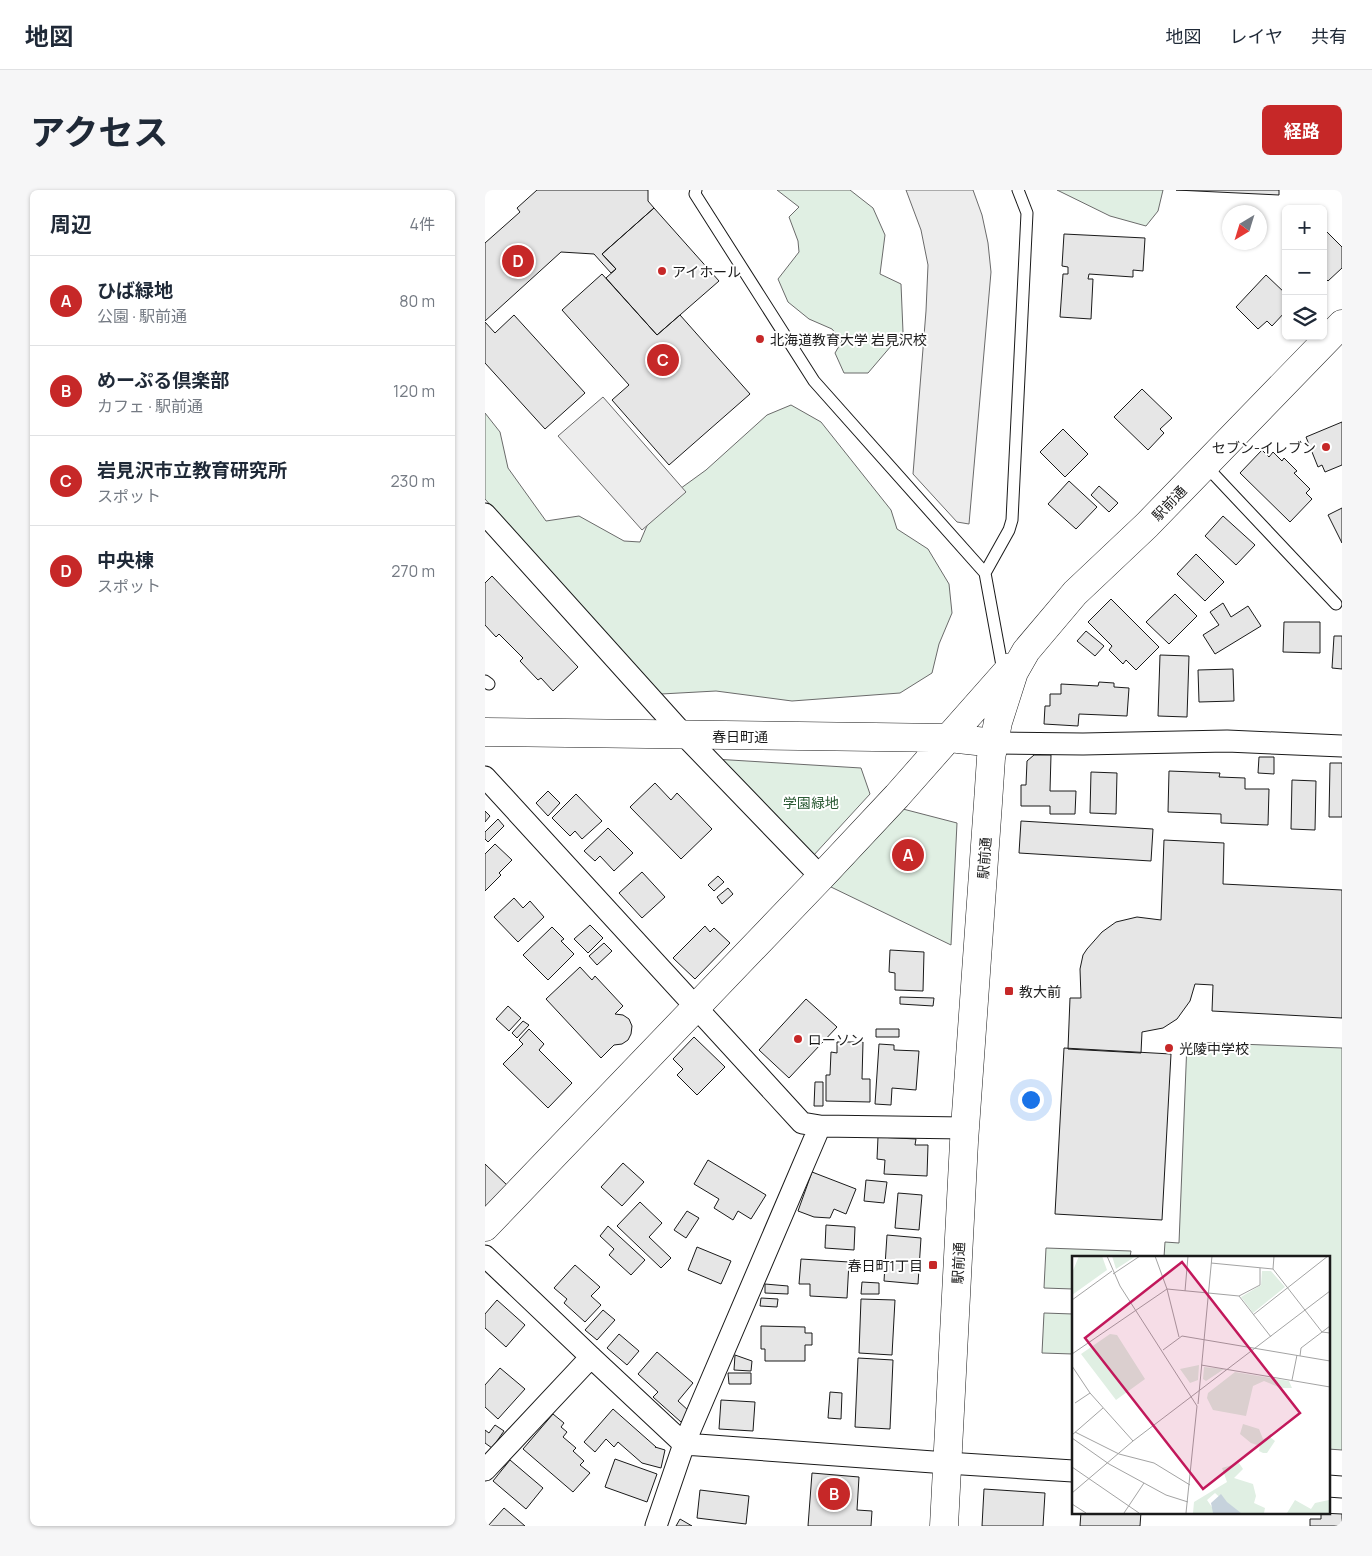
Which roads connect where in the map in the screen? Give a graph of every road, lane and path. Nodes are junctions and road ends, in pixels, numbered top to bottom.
1 (696, 190) edge
2 (1018, 190) edge
3 (1342, 324) edge
4 (1205, 465) junction
5 (485, 514) edge
6 (985, 573) junction
7 (1336, 604) dead end
8 (1026, 651) junction
9 (1004, 675) junction
10 (485, 732) edge
11 (684, 736) junction
12 (949, 738) junction
13 (995, 743) junction
14 (1342, 746) edge
15 (485, 777) edge
16 (821, 877) junction
17 (696, 1008) junction
18 (820, 1126) junction
19 (965, 1128) junction
20 (485, 1227) edge
21 (485, 1256) edge
22 (591, 1358) junction
23 (684, 1444) junction
24 (947, 1463) junction
25 (485, 1470) edge
26 (1072, 1471) edge
27 (1329, 1486) edge
28 (1342, 1487) edge
29 (656, 1526) edge
30 (944, 1526) edge

1 - 6 lane
2 - 6 lane
3 - 4 street, 駅前通
4 - 7 lane
4 - 8 street, 駅前通
5 - 11 street
6 - 9 lane
8 - 9 street
8 - 13 street, 駅前通
9 - 12 street
10 - 11 street, 春日町通
11 - 12 street, 春日町通
11 - 16 street
12 - 13 street, 春日町通
12 - 16 street
13 - 14 street
13 - 19 street, 駅前通
15 - 17 street
16 - 17 street
17 - 18 street
17 - 20 street
18 - 19 street
18 - 23 street
19 - 24 street, 駅前通
21 - 22 street
22 - 23 street
22 - 25 street
23 - 24 street
23 - 29 street
24 - 26 street
24 - 30 street, 駅前通
27 - 28 street

